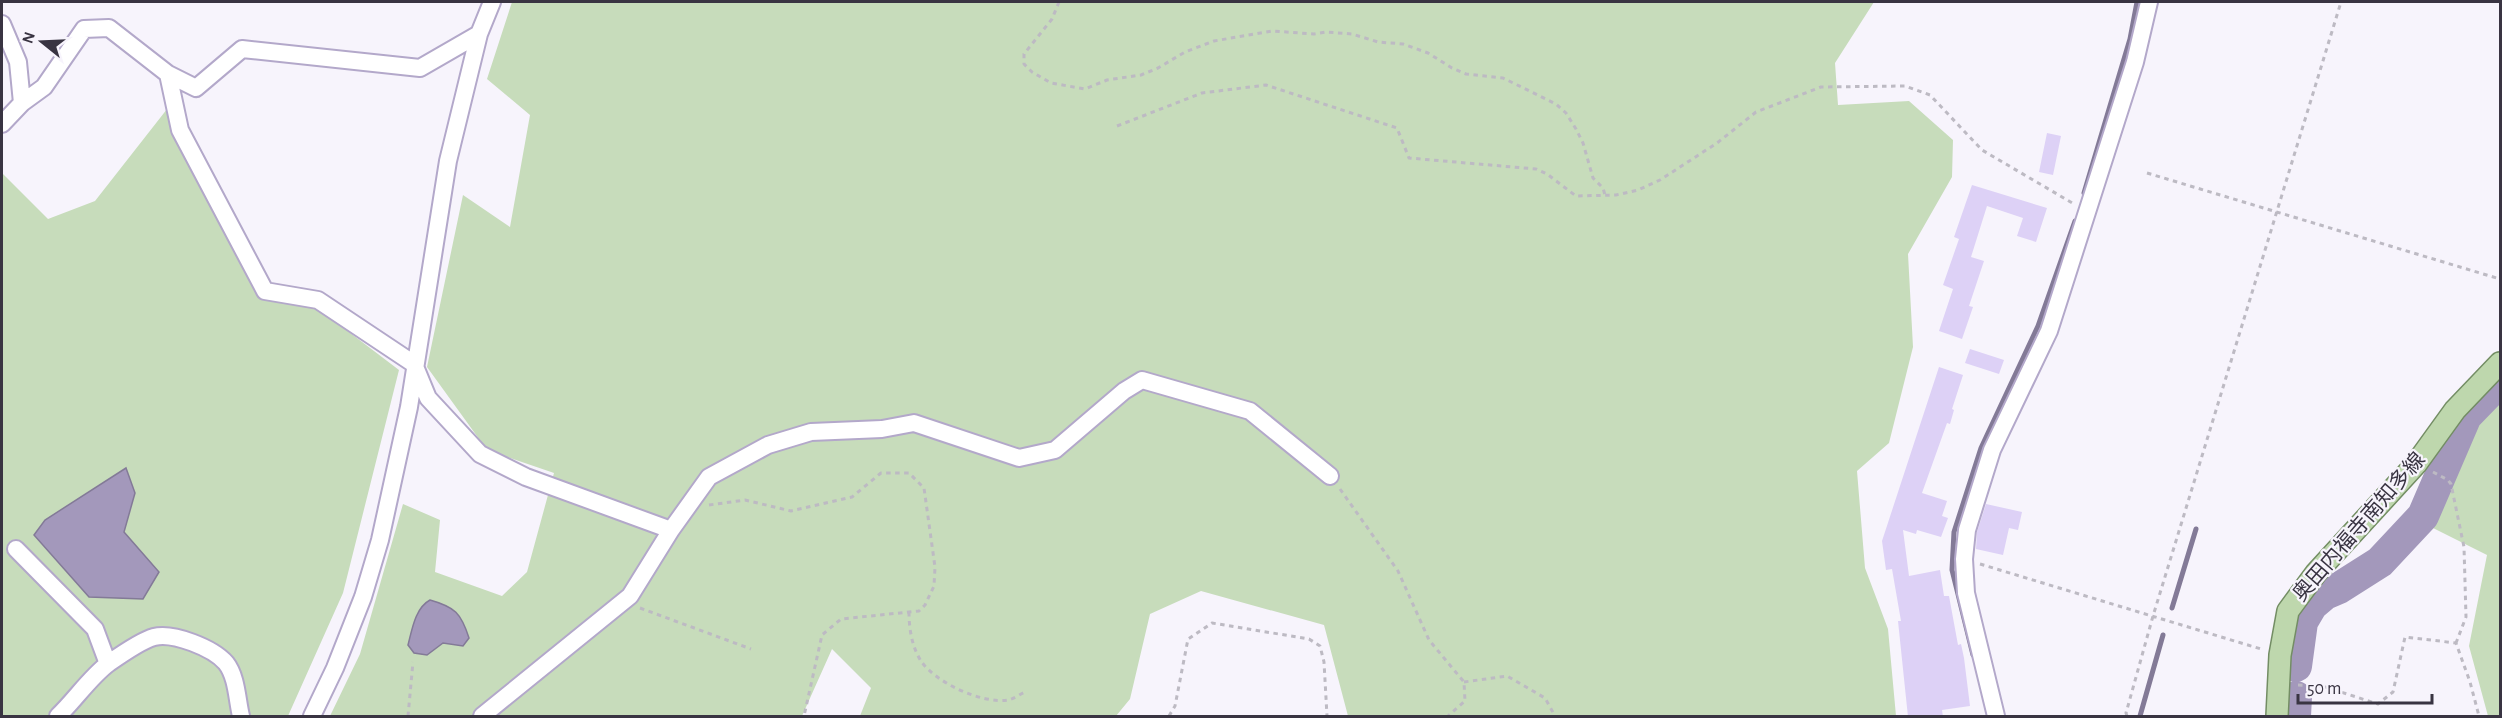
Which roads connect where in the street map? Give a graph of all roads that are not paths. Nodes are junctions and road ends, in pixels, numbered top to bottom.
1 (492, 2) edge
2 (2149, 2) edge
3 (2, 24) edge
4 (479, 34) junction
5 (168, 74) junction
6 (22, 102) junction
7 (2, 124) edge
8 (2500, 363) edge
9 (414, 364) junction
10 (1330, 476) road end
11 (671, 530) junction
12 (16, 549) dead end
13 (108, 664) junction
14 (58, 717) edge
15 (241, 717) edge
16 (312, 717) edge
17 (482, 717) edge
18 (1996, 717) edge
19 (2277, 717) edge

1 - 4 street
2 - 18 street
3 - 6 street
4 - 5 street
4 - 9 street
5 - 6 street
5 - 9 street
6 - 7 street
8 - 19 main road, 奥田内福寺南知多線
9 - 11 street
9 - 16 street
10 - 11 street
11 - 17 street
12 - 13 street
13 - 14 street
13 - 15 street

